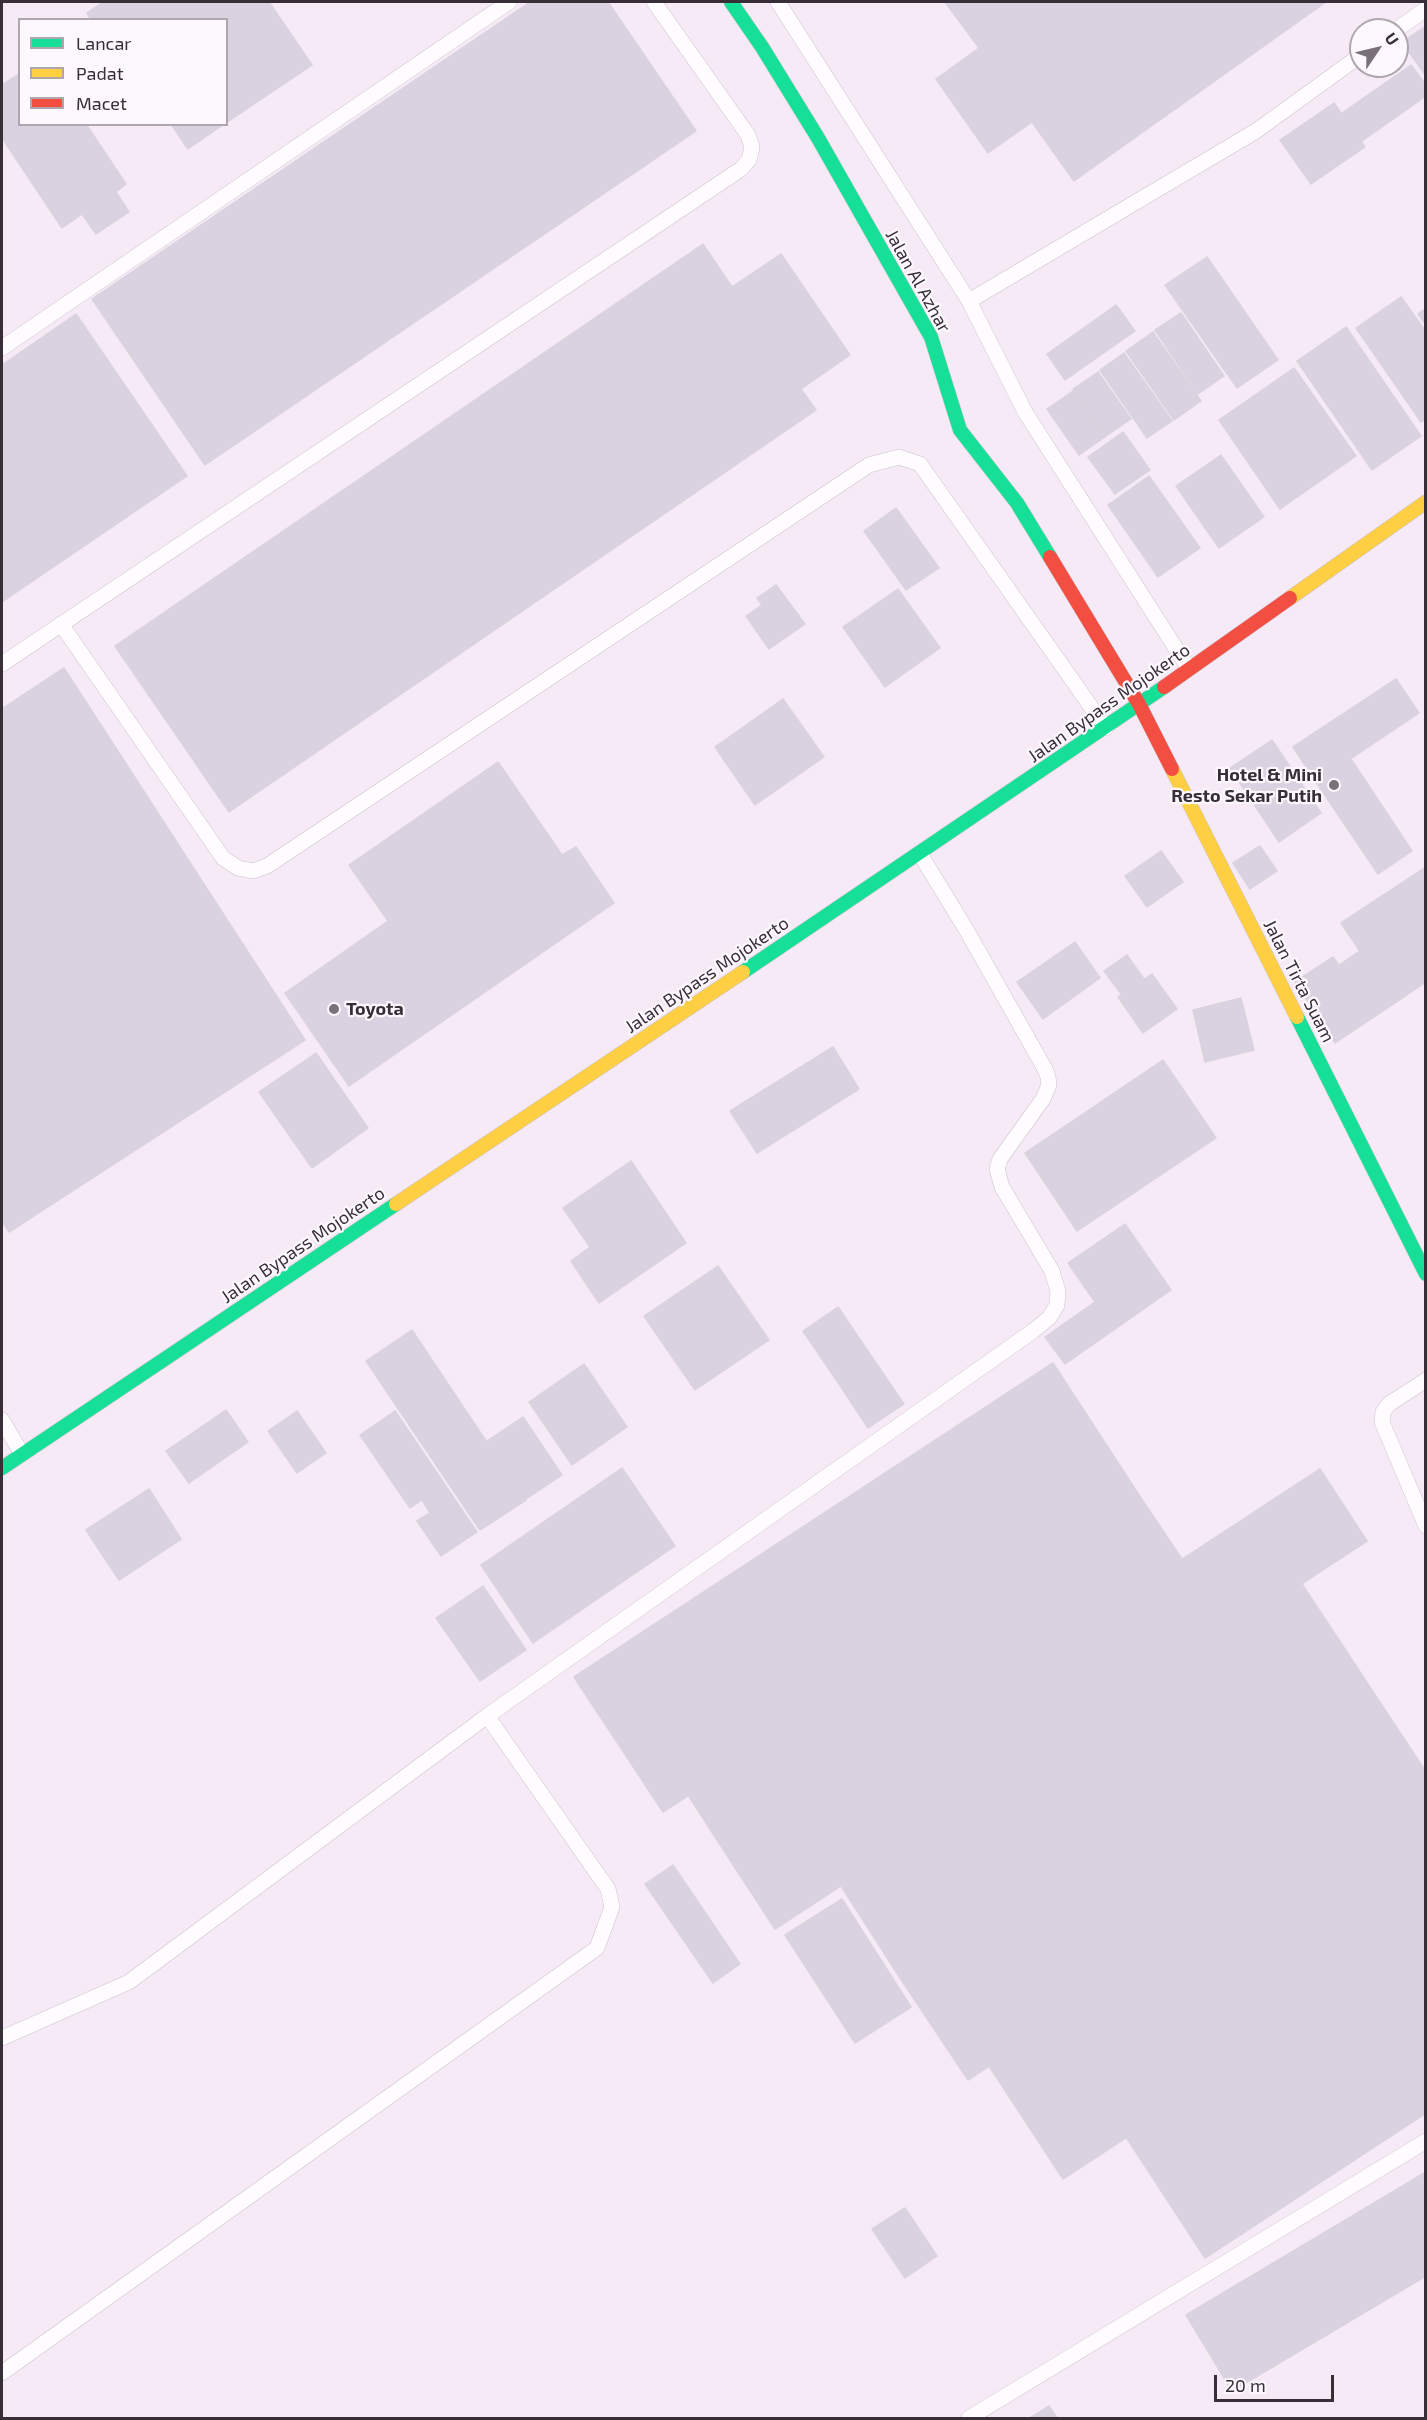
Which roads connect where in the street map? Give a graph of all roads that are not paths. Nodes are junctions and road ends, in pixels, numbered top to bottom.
1 (508, 2) edge
2 (654, 2) edge
3 (731, 2) edge
4 (778, 2) edge
5 (1425, 9) edge
6 (1409, 21) edge
7 (1349, 64) edge
8 (969, 301) junction
9 (2, 348) edge
10 (1425, 502) edge
11 (61, 624) junction
12 (2, 664) edge
13 (1189, 669) junction
14 (1139, 704) junction
15 (1106, 728) junction
16 (920, 854) junction
17 (1425, 1274) edge
18 (1425, 1380) edge
19 (2, 1420) edge
20 (22, 1454) junction
21 (2, 1468) edge
22 (1425, 1526) edge
23 (487, 1716) junction
24 (2, 2038) edge
25 (1425, 2141) edge
26 (2, 2373) edge
27 (969, 2418) edge

1 - 9 lane
2 - 11 lane
3 - 14 main road, Jalan Al Azhar
4 - 8 lane
5 - 6 lane
7 - 8 lane
8 - 13 lane
10 - 13 main road, Jalan Bypass Mojokerto
11 - 12 lane
11 - 15 lane
13 - 14 main road, Jalan Bypass Mojokerto
14 - 15 main road, Jalan Bypass Mojokerto
14 - 17 main road, Jalan Tirta Suam
15 - 16 main road, Jalan Bypass Mojokerto
16 - 20 main road, Jalan Bypass Mojokerto
16 - 23 lane
18 - 22 lane
19 - 20 lane
20 - 21 main road, Jalan Bypass Mojokerto
23 - 24 lane
23 - 26 lane
25 - 27 lane

